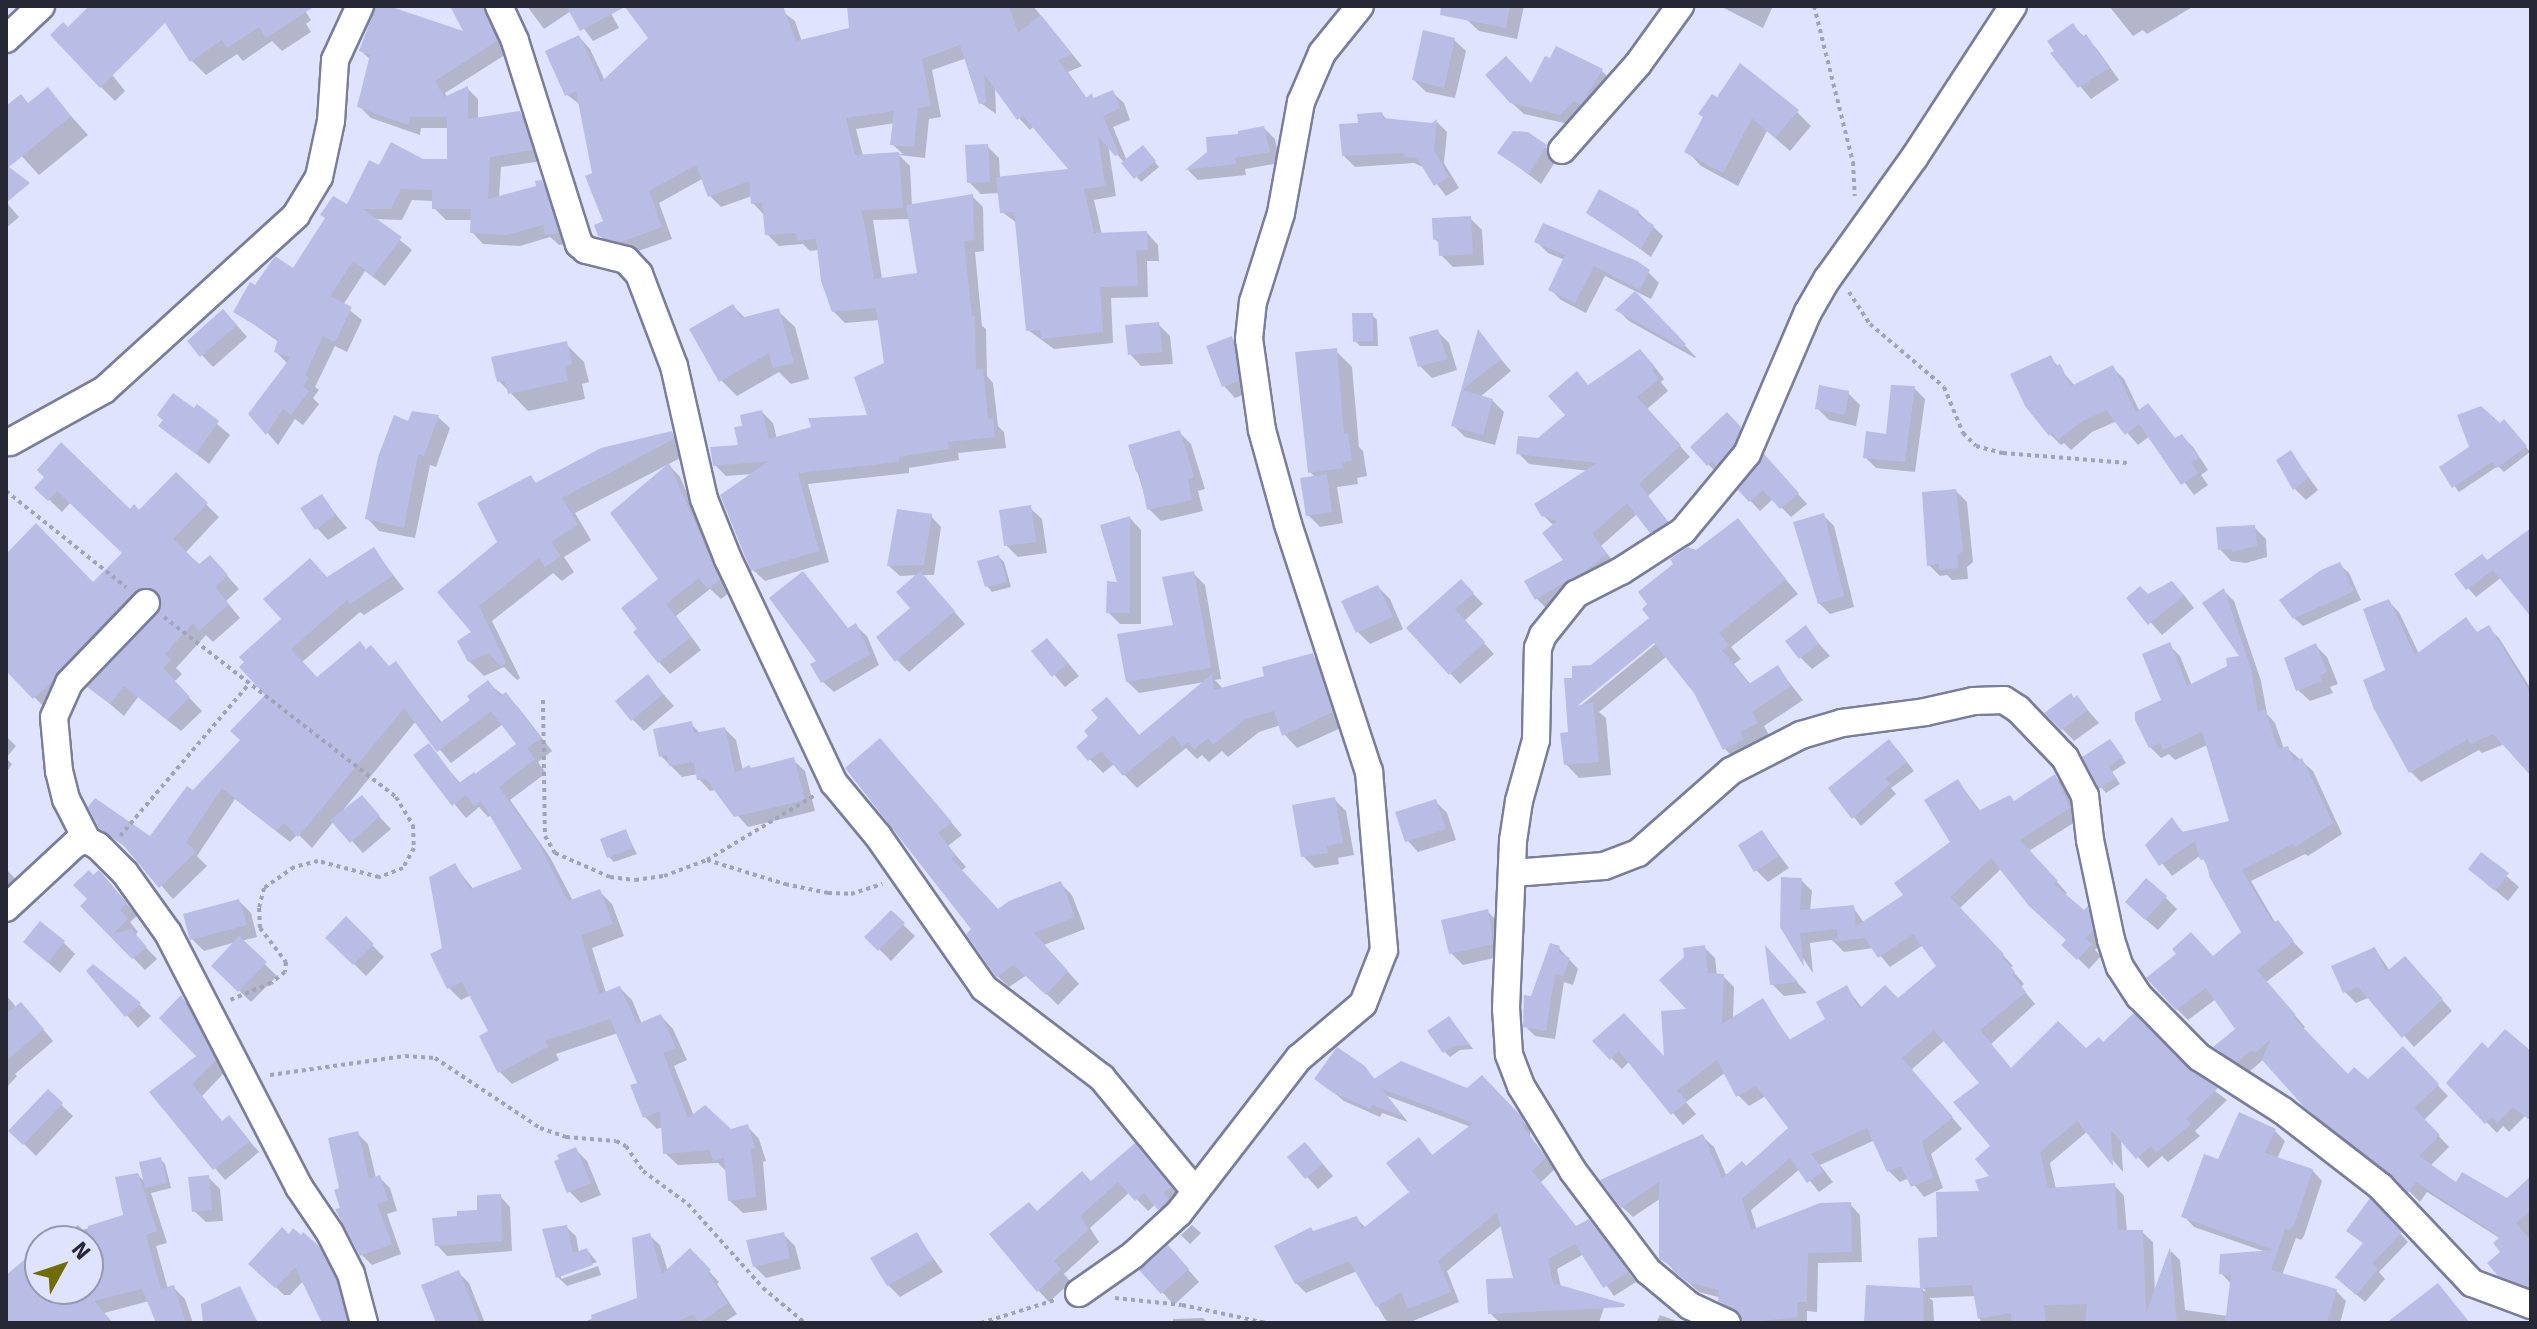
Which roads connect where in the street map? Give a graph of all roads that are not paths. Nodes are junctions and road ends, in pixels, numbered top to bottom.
1 (41, 6) edge
2 (360, 6) edge
3 (499, 6) edge
4 (1360, 6) edge
5 (1680, 6) edge
6 (2013, 6) edge
7 (6, 39) edge
8 (1562, 150) dead end
9 (7, 443) edge
10 (146, 603) road end
11 (96, 847) junction
12 (1513, 873) junction
13 (6, 908) edge
14 (1195, 1191) junction
15 (1079, 1293) road end
16 (2531, 1305) edge
17 (364, 1323) edge
18 (1727, 1323) edge

1 - 7 street
2 - 9 street
3 - 14 street
4 - 14 street
5 - 8 street
6 - 12 street
10 - 11 street
11 - 13 street
11 - 17 street
12 - 16 street
12 - 18 street
14 - 15 street

